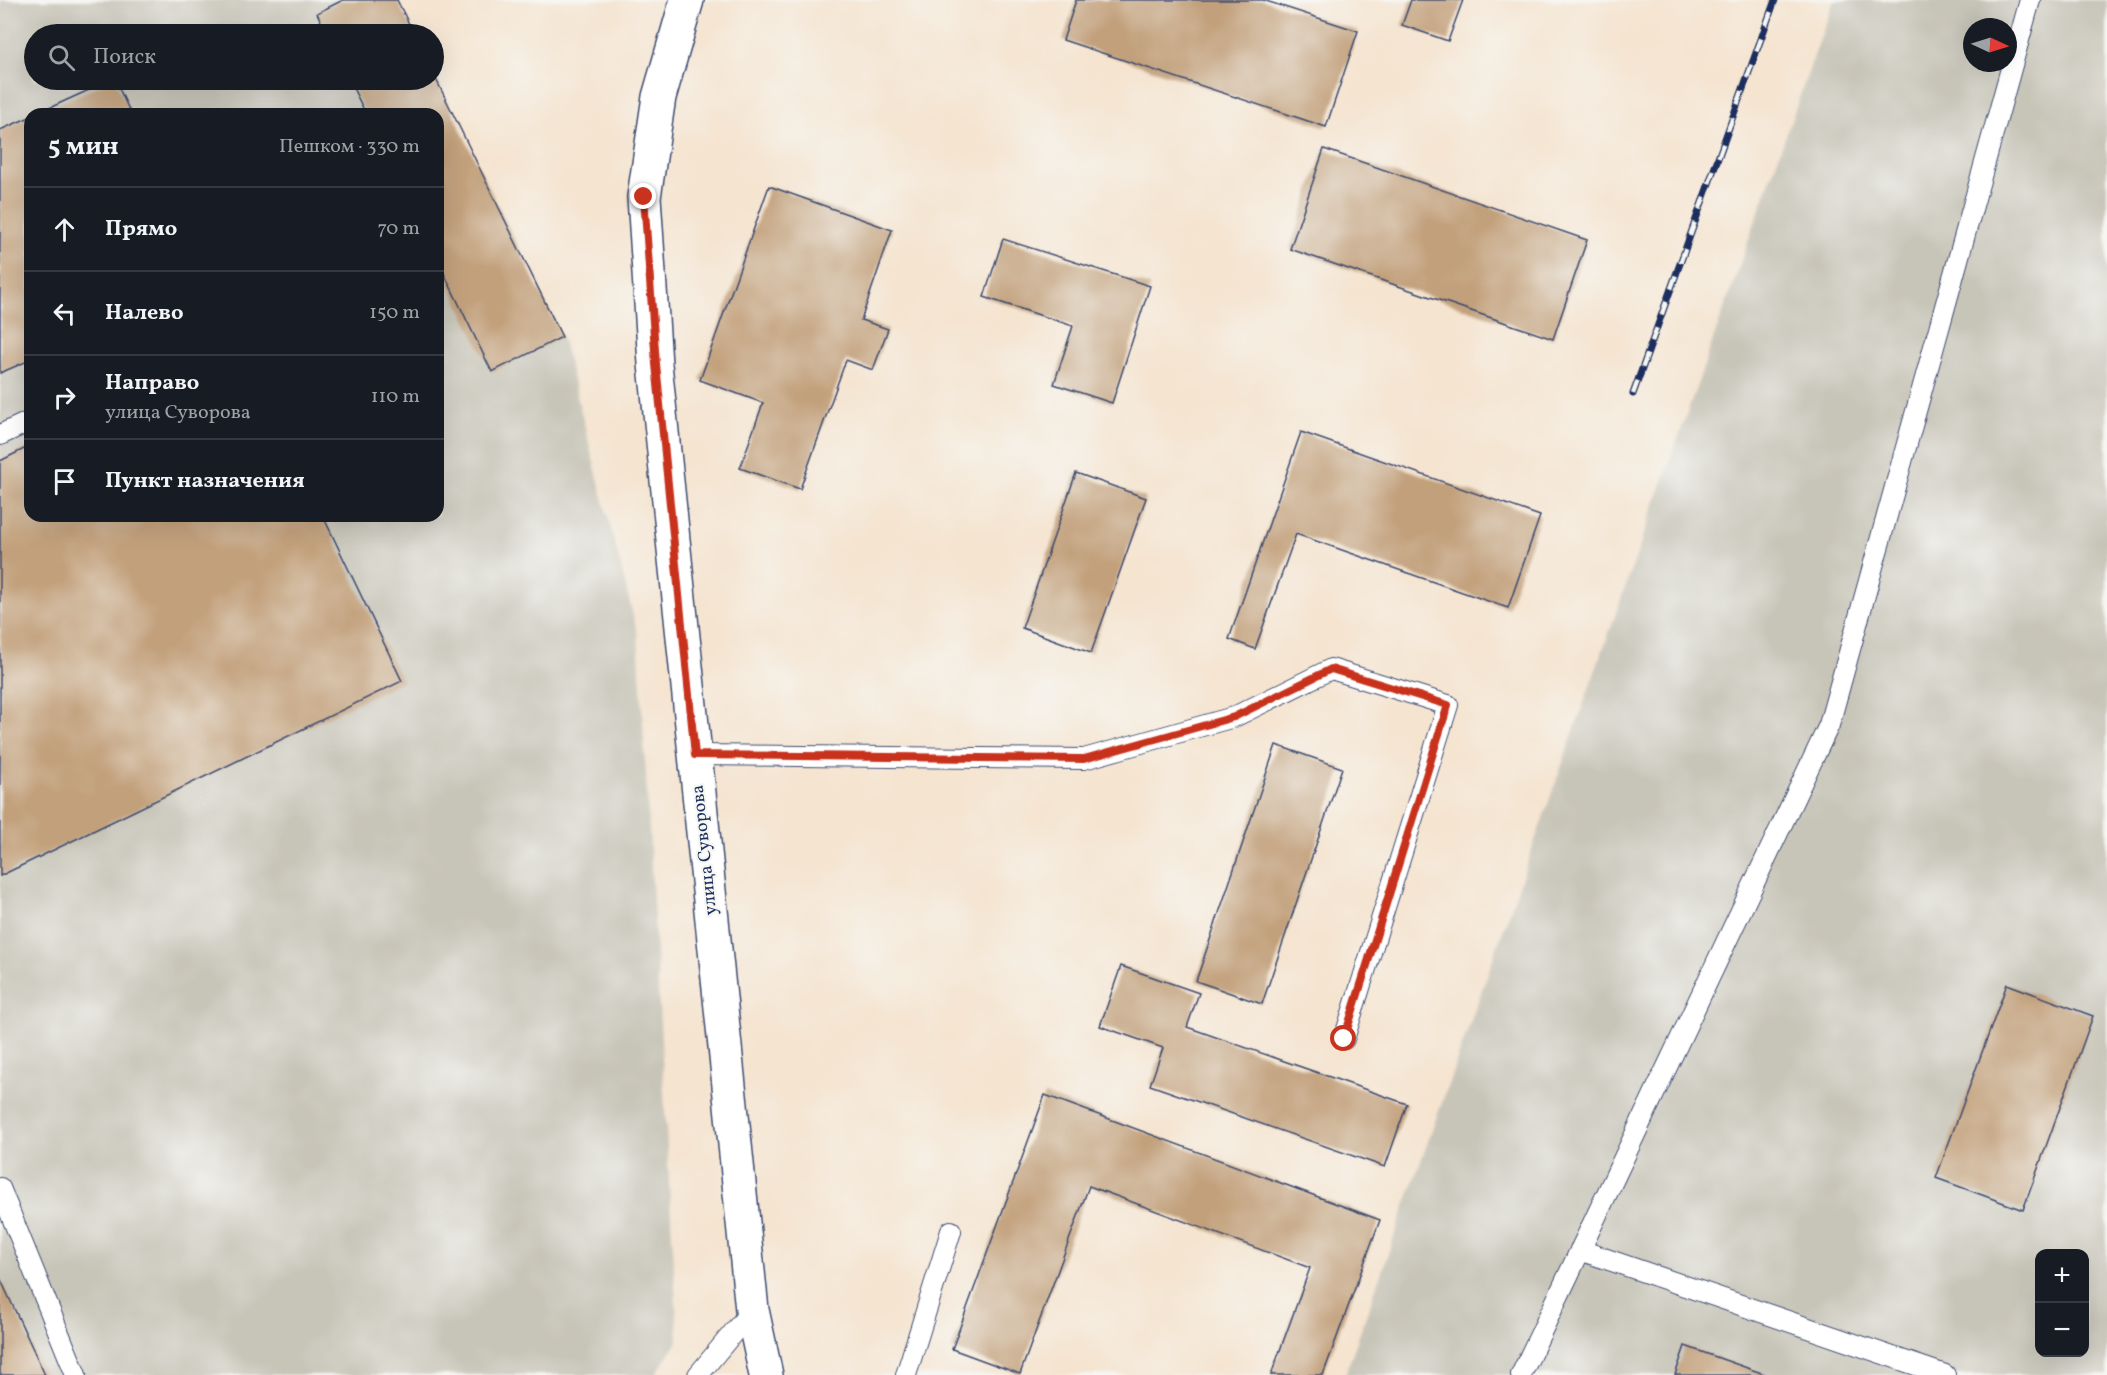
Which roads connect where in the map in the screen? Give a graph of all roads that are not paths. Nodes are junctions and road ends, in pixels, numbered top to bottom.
1 (2030, 0) edge
2 (682, 1) edge
3 (24, 424) edge
4 (0, 435) edge
5 (695, 755) junction
6 (1344, 1039) dead end
7 (0, 1188) edge
8 (951, 1231) dead end
9 (1580, 1250) junction
10 (752, 1310) junction
11 (76, 1375) edge
12 (698, 1375) edge
13 (765, 1375) edge
14 (906, 1375) edge
15 (1521, 1375) edge
16 (1945, 1375) edge

1 - 9 lane
2 - 5 street, улица Суворова
3 - 4 lane
5 - 6 lane
5 - 10 street, улица Суворова
7 - 11 lane
8 - 14 lane
9 - 15 lane
9 - 16 lane
10 - 12 lane
10 - 13 street, улица Суворова

